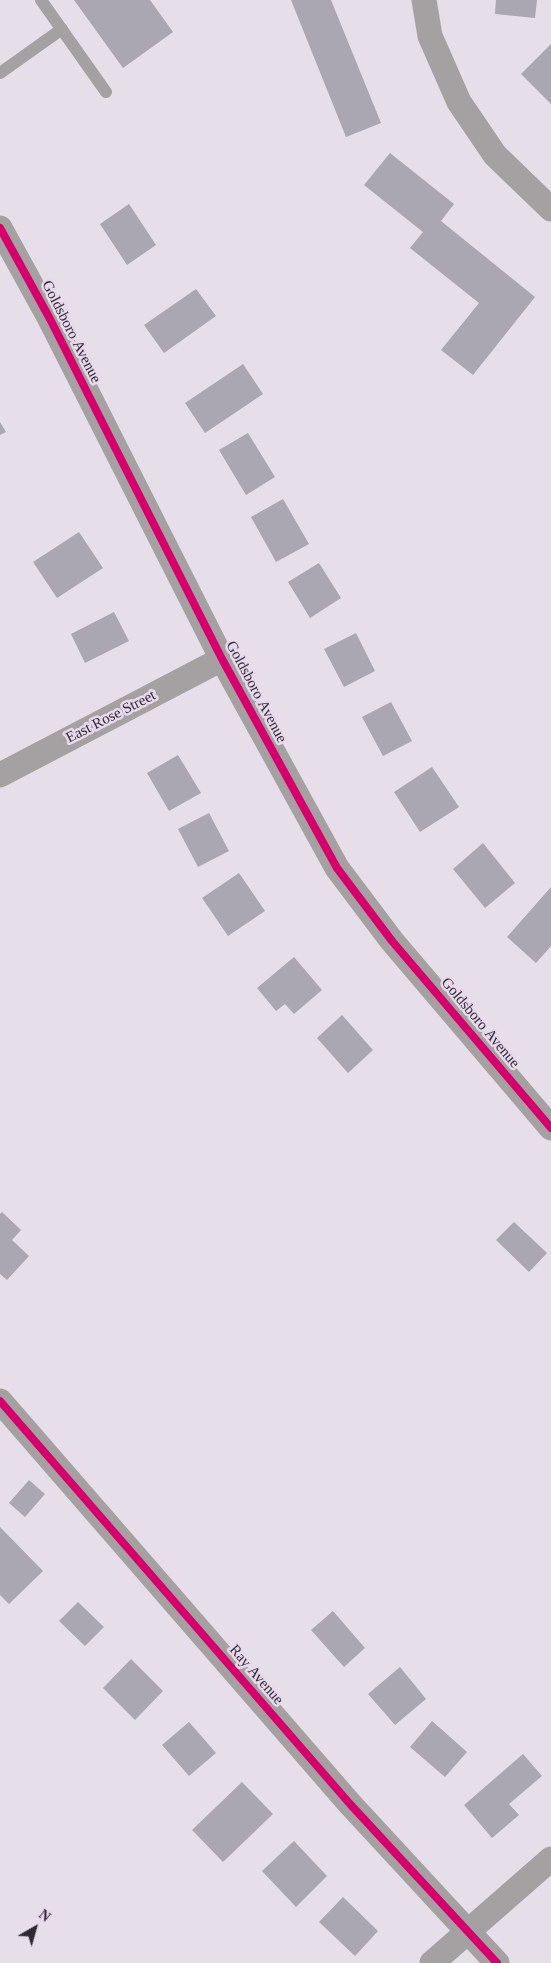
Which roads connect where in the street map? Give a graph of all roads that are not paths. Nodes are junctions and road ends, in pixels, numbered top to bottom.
1 (41, 0) edge
2 (424, 0) edge
3 (62, 29) junction
4 (0, 73) edge
5 (106, 92) dead end
6 (551, 209) edge
7 (0, 228) edge
8 (222, 659) junction
9 (0, 775) edge
10 (551, 1128) edge
11 (0, 1401) edge
12 (551, 1859) edge
13 (468, 1931) junction
14 (432, 1963) edge
15 (497, 1963) edge

1 - 3 lane
2 - 6 street
3 - 4 lane
3 - 5 lane
7 - 8 street, Goldsboro Avenue
8 - 9 street, East Rose Street
8 - 10 street, Goldsboro Avenue
11 - 13 street, Ray Avenue
12 - 13 street
13 - 14 street
13 - 15 street, Ray Avenue

